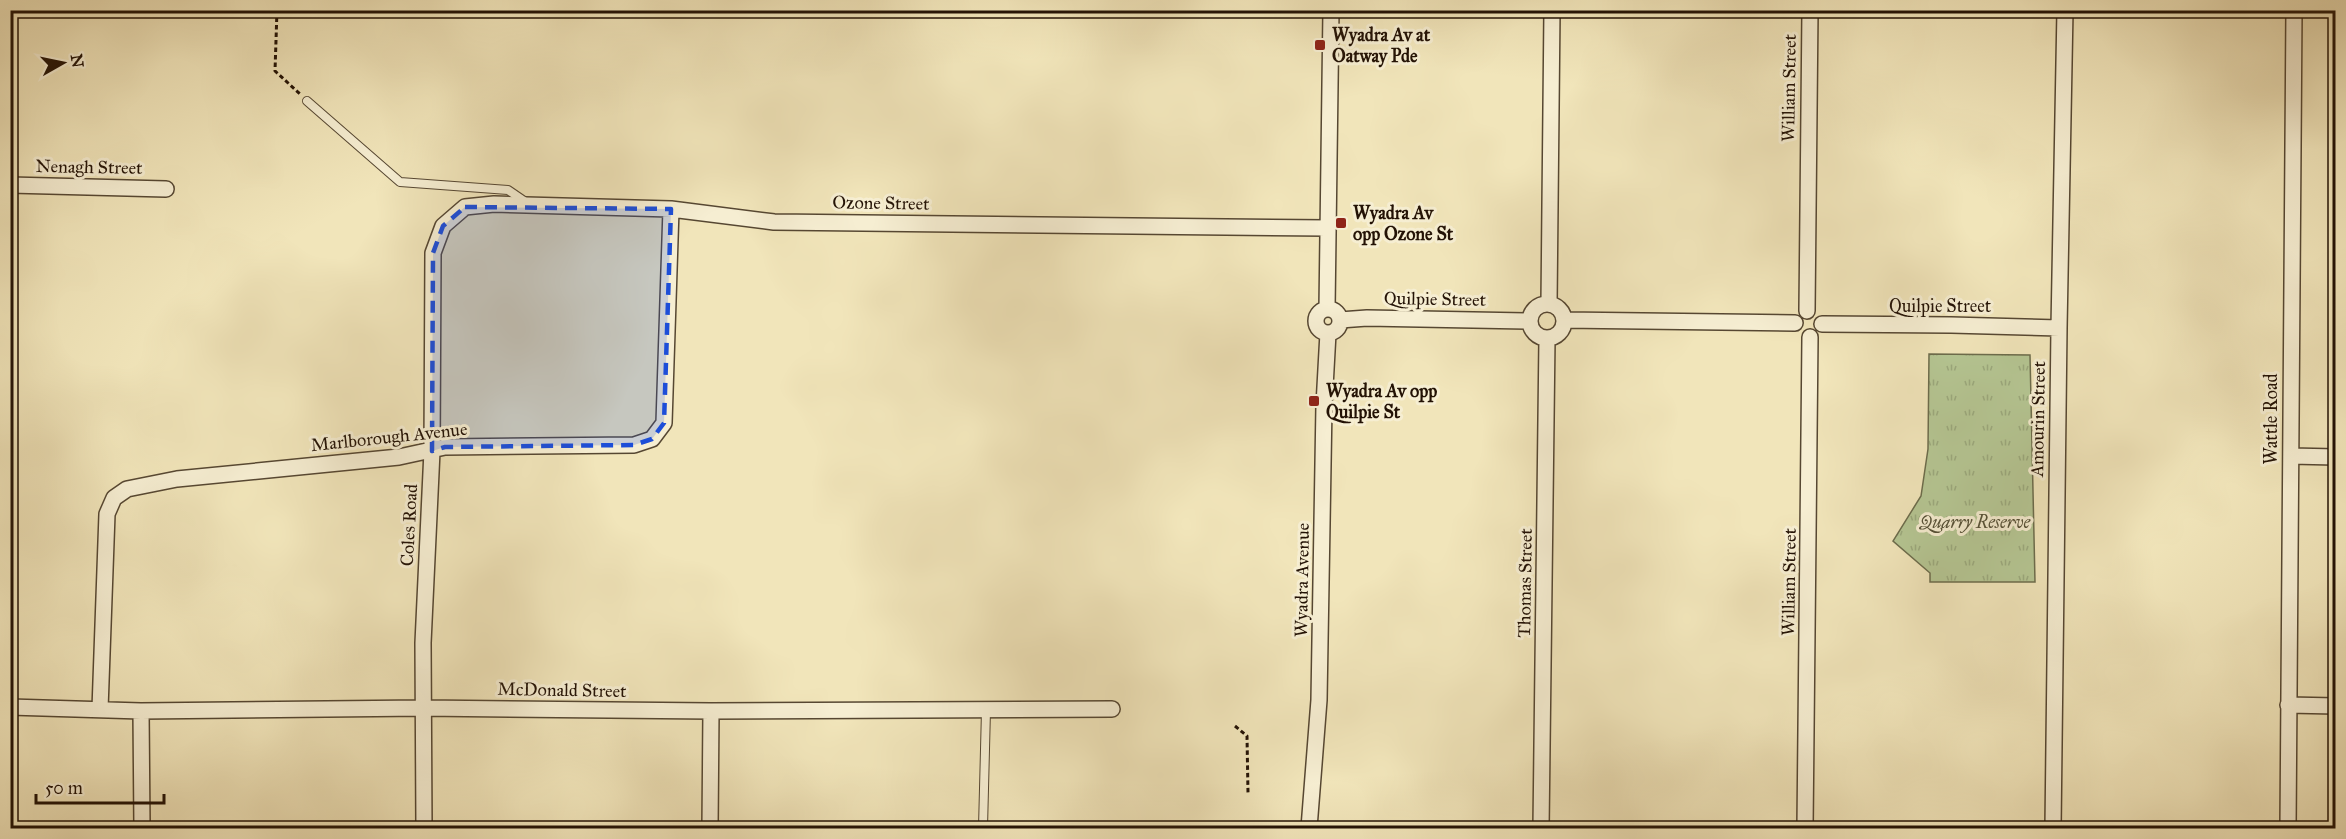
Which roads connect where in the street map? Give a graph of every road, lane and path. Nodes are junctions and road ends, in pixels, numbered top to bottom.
1 (277, 10) edge
2 (1331, 10) edge
3 (1552, 10) edge
4 (1810, 10) edge
5 (2065, 10) edge
6 (2294, 10) edge
7 (307, 101) joint
8 (10, 185) edge
9 (166, 189) dead end
10 (531, 205) junction
11 (671, 209) junction
12 (443, 225) joint
13 (1327, 228) junction
14 (1549, 304) junction
15 (1327, 309) junction
16 (1807, 311) junction
17 (1340, 320) junction
18 (1564, 320) junction
19 (1530, 321) junction
20 (1795, 323) junction
21 (1822, 324) junction
22 (2059, 328) junction
23 (1328, 333) junction
24 (1810, 337) junction
25 (1547, 338) junction
26 (432, 451) junction
27 (2291, 456) junction
28 (2336, 457) edge
29 (2289, 705) junction
30 (10, 706) edge
31 (2336, 706) edge
32 (423, 708) junction
33 (1112, 709) dead end
34 (100, 710) junction
35 (986, 710) junction
36 (141, 711) junction
37 (711, 711) junction
38 (1235, 726) dead end
39 (1248, 793) dead end
40 (142, 828) edge
41 (424, 828) edge
42 (710, 828) edge
43 (983, 828) edge
44 (1309, 828) edge
45 (1541, 828) edge
46 (1805, 828) edge
47 (2053, 828) edge
48 (2288, 828) edge

1 - 7 path
2 - 13 street
3 - 14 street
4 - 16 street, William Street
5 - 22 street, Amourin Street
6 - 27 street, Wattle Road
7 - 10 lane
8 - 9 street, Nenagh Street
10 - 11 street, Ozone Street
10 - 12 street, Ozone Street
11 - 13 street, Ozone Street
11 - 26 street, Marlborough Avenue
12 - 26 street, Coles Road
13 - 15 street
14 - 18 street
14 - 19 street
15 - 17 street
15 - 23 street
16 - 20 street
16 - 21 street
17 - 19 street, Quilpie Street
17 - 23 street
18 - 20 street
18 - 25 street
19 - 25 street
20 - 24 street
21 - 22 street, Quilpie Street
21 - 24 street
22 - 47 street, Amourin Street
23 - 44 street, Wyadra Avenue
24 - 46 street, William Street
25 - 45 street, Thomas Street
26 - 32 street, Coles Road
26 - 34 street, Marlborough Avenue
27 - 28 street
27 - 29 street, Wattle Road
29 - 31 street
29 - 48 street, Wattle Road
30 - 34 street, McDonald Street
32 - 36 street, McDonald Street
32 - 37 street, McDonald Street
32 - 41 street, Coles Road
33 - 35 street, McDonald Street
34 - 36 street, McDonald Street
35 - 37 street, McDonald Street
35 - 43 lane
36 - 40 street
37 - 42 street
38 - 39 path

